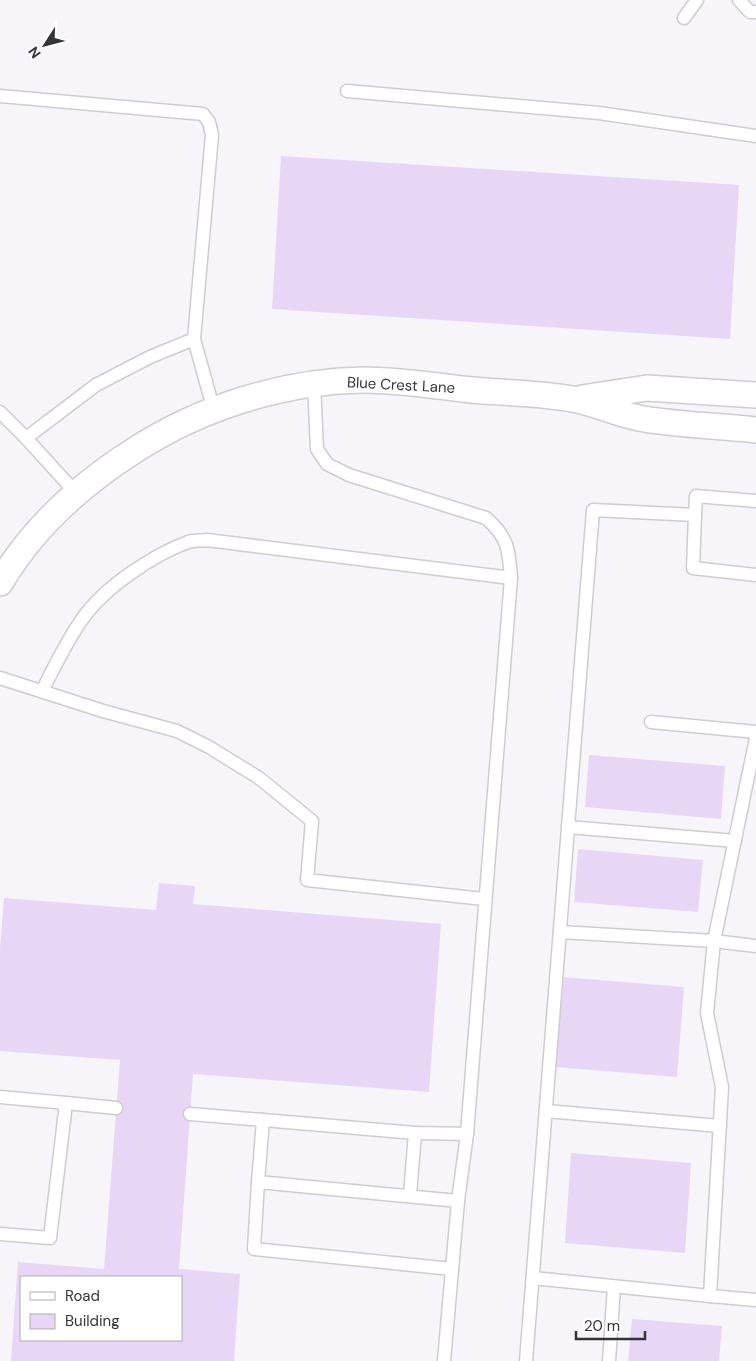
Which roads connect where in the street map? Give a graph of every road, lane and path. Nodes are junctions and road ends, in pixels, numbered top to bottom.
1 (697, 0) edge
2 (739, 0) edge
3 (756, 12) edge
4 (684, 18) dead end
5 (347, 91) dead end
6 (0, 96) edge
7 (756, 136) edge
8 (194, 339) junction
9 (314, 384) junction
10 (756, 395) edge
11 (572, 399) junction
12 (214, 410) junction
13 (0, 412) edge
14 (756, 430) edge
15 (26, 438) junction
16 (76, 493) junction
17 (756, 501) edge
18 (695, 515) junction
19 (756, 574) edge
20 (511, 578) junction
21 (0, 583) edge
22 (0, 678) edge
23 (42, 691) junction
24 (652, 722) dead end
25 (756, 732) edge
26 (756, 738) edge
27 (568, 827) junction
28 (735, 840) junction
29 (484, 899) junction
30 (560, 932) junction
31 (714, 941) junction
32 (756, 946) edge
33 (0, 1097) edge
34 (66, 1103) junction
35 (116, 1108) dead end
36 (546, 1111) junction
37 (190, 1114) dead end
38 (263, 1120) junction
39 (720, 1126) junction
40 (415, 1133) junction
41 (467, 1134) junction
42 (258, 1182) junction
43 (410, 1195) junction
44 (458, 1201) junction
45 (0, 1234) edge
46 (452, 1269) junction
47 (533, 1278) junction
48 (614, 1286) junction
49 (710, 1296) junction
50 (756, 1300) edge
51 (444, 1361) edge
52 (526, 1361) edge
53 (609, 1361) edge

1 - 4 lane
2 - 3 lane
5 - 7 lane
6 - 8 lane
8 - 12 lane
8 - 15 lane
9 - 11 street, Blue Crest Lane
9 - 12 street, Blue Crest Lane
9 - 20 lane
10 - 11 street, Blue Crest Lane
11 - 14 street, Blue Crest Lane
12 - 16 street, Blue Crest Lane
13 - 15 lane
15 - 16 lane
16 - 21 street, Blue Crest Lane
17 - 18 lane
18 - 19 lane
18 - 27 lane
20 - 23 lane
20 - 29 lane
22 - 23 lane
23 - 29 lane
24 - 25 lane
26 - 28 lane
27 - 28 lane
27 - 30 lane
28 - 31 lane
29 - 41 lane
30 - 31 lane
30 - 36 lane
31 - 32 lane
31 - 39 lane
33 - 34 lane
34 - 35 lane
34 - 45 lane
36 - 39 lane
36 - 47 lane
37 - 38 lane
38 - 40 lane
38 - 42 lane
39 - 49 lane
40 - 41 lane
40 - 43 lane
41 - 44 lane
42 - 43 lane
42 - 46 lane
43 - 44 lane
44 - 46 lane
46 - 51 lane
47 - 48 lane
47 - 52 lane
48 - 49 lane
48 - 53 lane
49 - 50 lane

